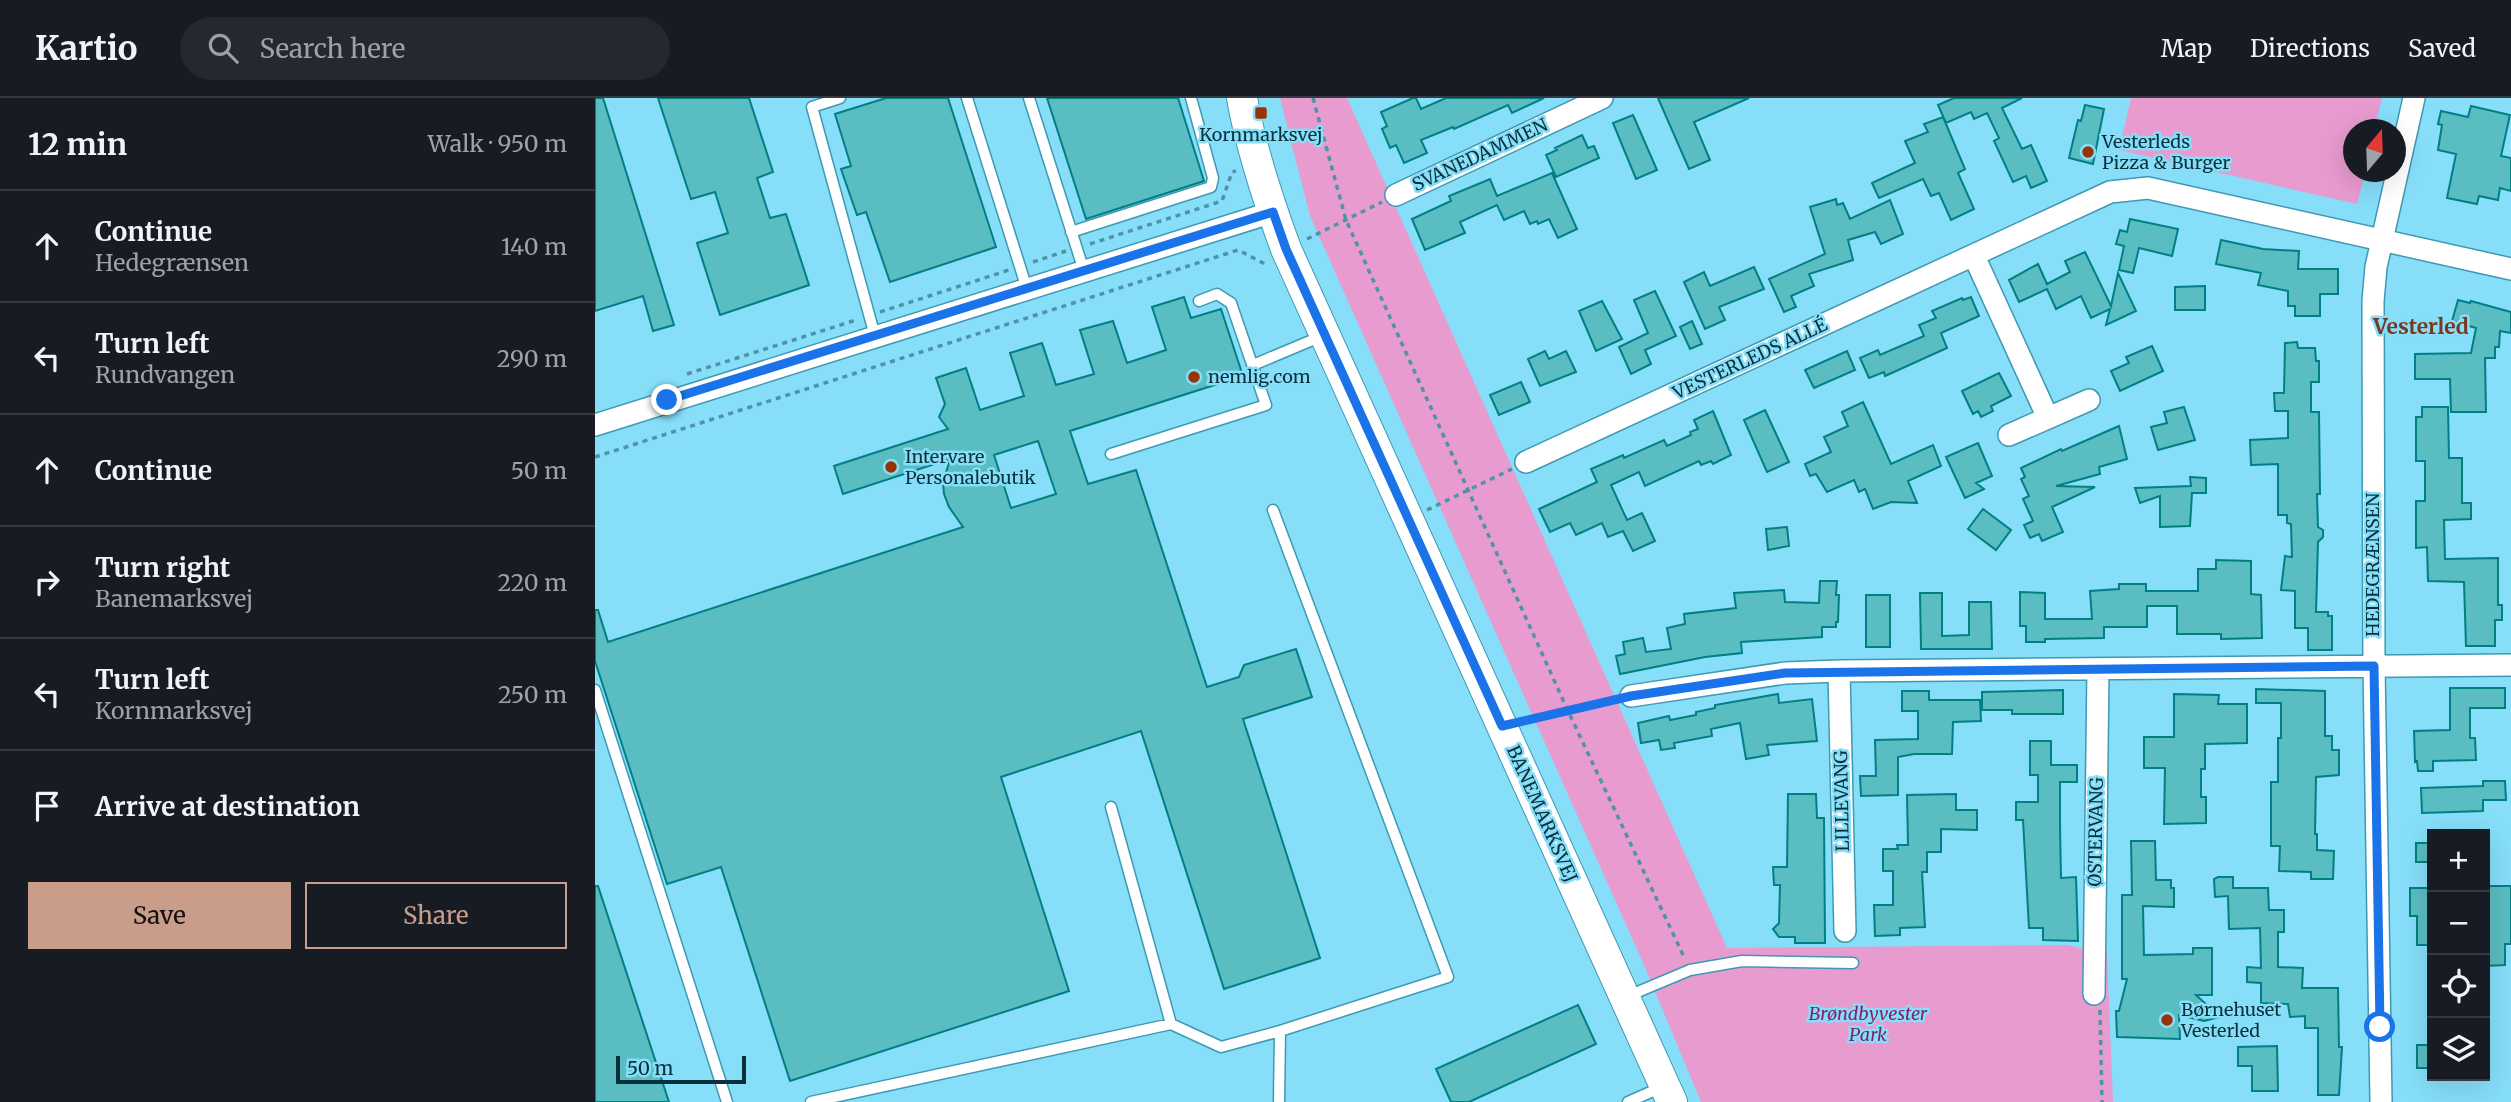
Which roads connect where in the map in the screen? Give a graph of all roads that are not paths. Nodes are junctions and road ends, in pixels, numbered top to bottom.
1 (840, 98) edge
2 (967, 98) edge
3 (1029, 98) edge
4 (1191, 98) edge
5 (1242, 98) edge
6 (1602, 98) edge
7 (2414, 98) edge
8 (1396, 195) road end
9 (1273, 212) junction
10 (1071, 232) junction
11 (2382, 239) junction
12 (1974, 256) junction
13 (2511, 269) edge
14 (1084, 271) junction
15 (1027, 289) junction
16 (1199, 301) dead end
17 (872, 325) junction
18 (1325, 335) junction
19 (1253, 365) junction
20 (2089, 400) dead end
21 (2048, 418) junction
22 (595, 425) edge
23 (2010, 435) dead end
24 (1111, 454) dead end
25 (1526, 462) road end
26 (1273, 510) dead end
27 (2511, 665) edge
28 (2374, 666) junction
29 (2098, 669) junction
30 (1839, 671) junction
31 (595, 690) edge
32 (1631, 696) road end
33 (1111, 807) dead end
34 (1845, 932) dead end
35 (1853, 963) dead end
36 (2094, 994) road end
37 (1625, 997) junction
38 (1171, 1024) junction
39 (1280, 1031) junction
40 (1668, 1094) edge
41 (727, 1102) edge
42 (811, 1102) edge
43 (1279, 1102) edge
44 (1628, 1102) edge
45 (2381, 1102) edge

1 - 17 lane
2 - 15 lane
3 - 10 lane
4 - 10 lane
5 - 9 street, BANEMARKSVEJ
6 - 8 street, SVANEDAMMEN
7 - 11 street, HEDEGRÆNSEN
9 - 14 street
9 - 18 street, BANEMARKSVEJ
10 - 14 lane
11 - 12 street, VESTERLEDS ALLÉ
11 - 13 street, VESTERLEDS ALLÉ
11 - 28 street, HEDEGRÆNSEN
12 - 21 street
12 - 25 street, VESTERLEDS ALLÉ
14 - 15 street
15 - 17 street
16 - 19 lane
17 - 22 street
18 - 19 lane
18 - 37 street, BANEMARKSVEJ
19 - 24 lane
20 - 21 street
21 - 23 street
26 - 39 lane
27 - 28 street
28 - 29 street
28 - 45 street, HEDEGRÆNSEN
29 - 30 street
29 - 36 street, ØSTERVANG
30 - 32 street
30 - 34 street, LILLEVANG
31 - 41 lane
33 - 38 lane
35 - 37 lane
37 - 40 street, BANEMARKSVEJ
38 - 39 lane
38 - 42 lane
39 - 43 lane
40 - 44 lane

